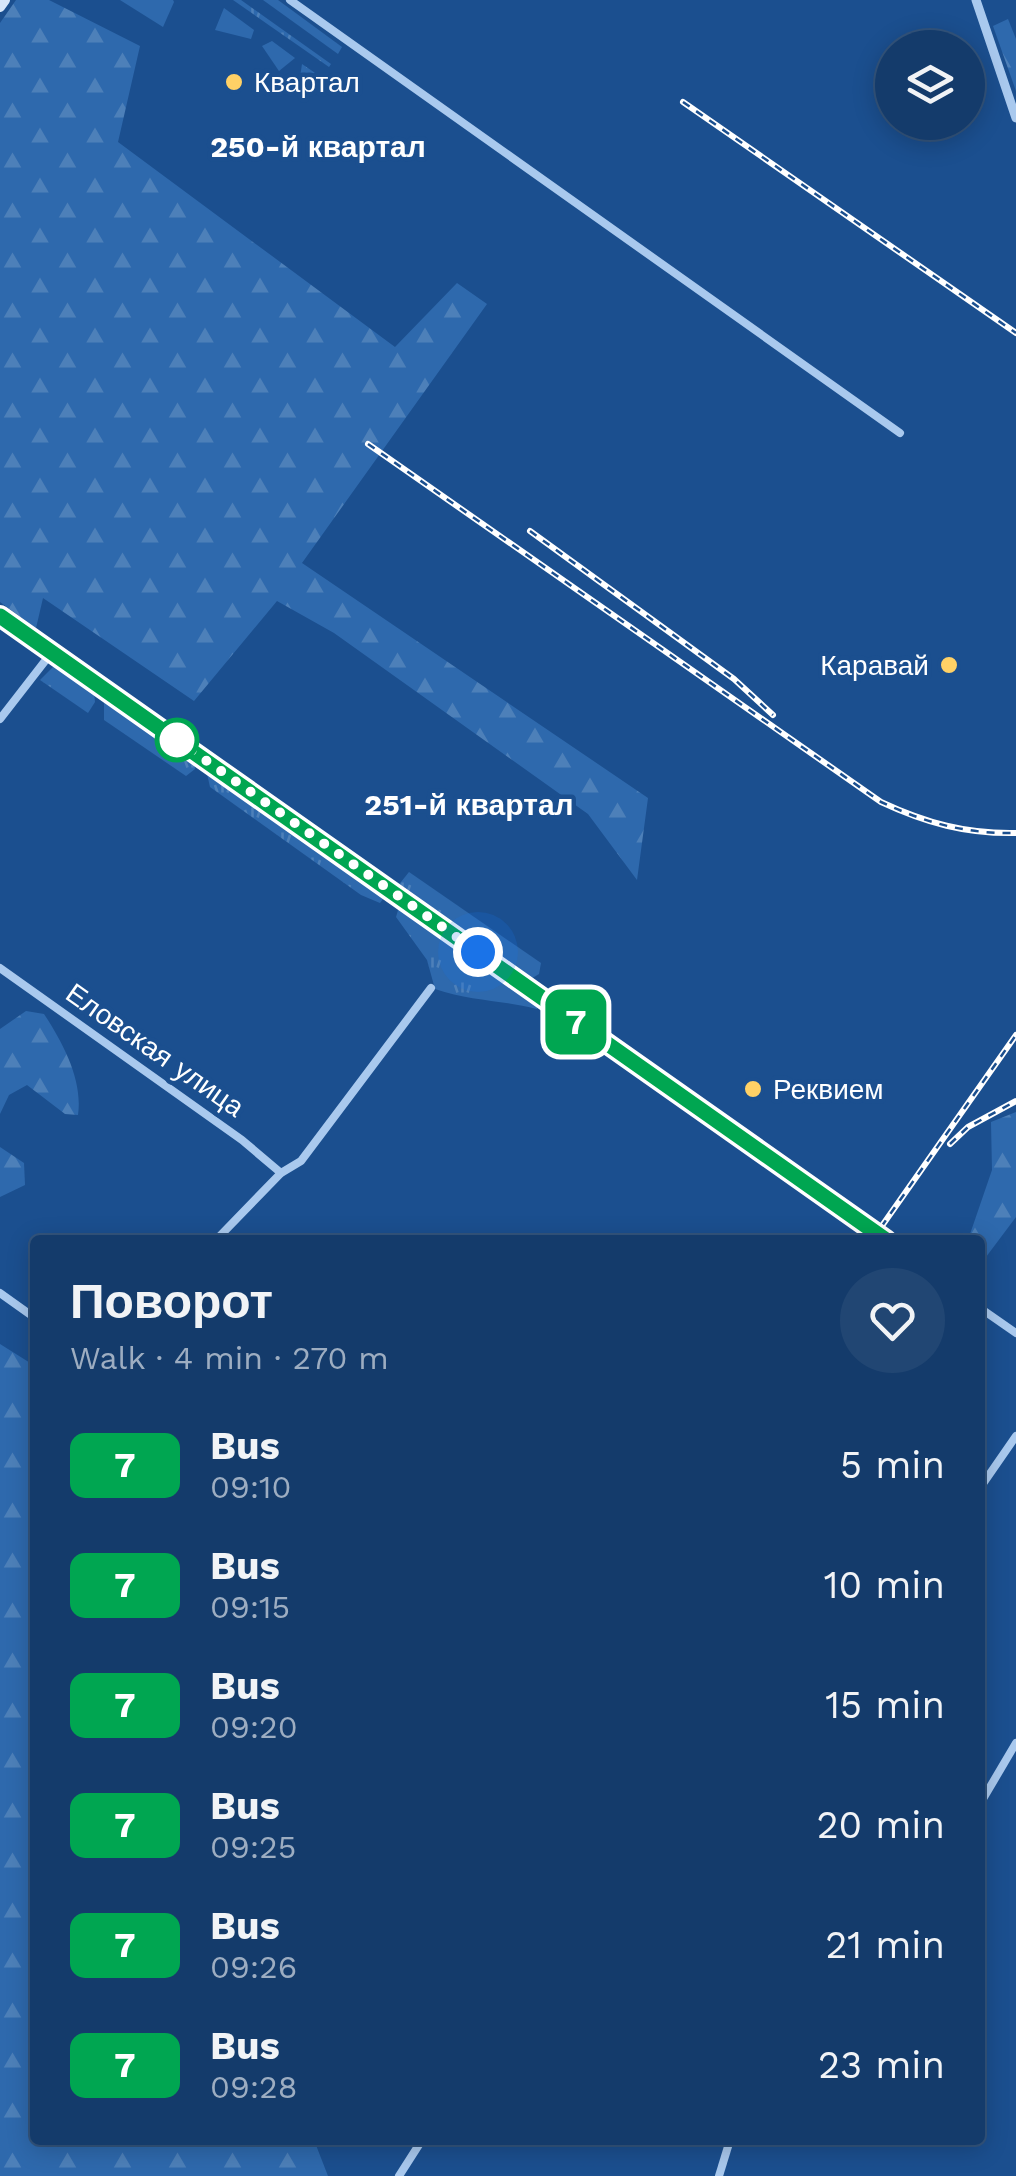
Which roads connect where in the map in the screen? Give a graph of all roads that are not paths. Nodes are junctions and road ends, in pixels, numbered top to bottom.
1 (5, 0) edge
2 (290, 0) edge
3 (976, 0) edge
4 (0, 7) edge
5 (1016, 118) edge
6 (900, 433) dead end
7 (0, 616) edge
8 (52, 652) junction
9 (0, 719) edge
10 (0, 968) edge
11 (432, 988) dead end
12 (282, 1173) junction
13 (221, 1235) edge
14 (879, 1235) edge
15 (0, 1293) edge
16 (985, 1311) edge
17 (30, 1314) edge
18 (1016, 1333) edge
19 (1016, 1436) edge
20 (985, 1481) edge
21 (1016, 1743) edge
22 (985, 1796) edge
23 (419, 2145) edge
24 (728, 2145) edge
25 (399, 2176) edge
26 (718, 2176) edge

1 - 4 main road
2 - 6 street
3 - 5 street
7 - 8 street
8 - 9 street
8 - 14 street
10 - 12 street, Еловская улица
11 - 12 street
12 - 13 street
15 - 17 street
16 - 18 street
19 - 20 street
21 - 22 street
23 - 25 street
24 - 26 street

